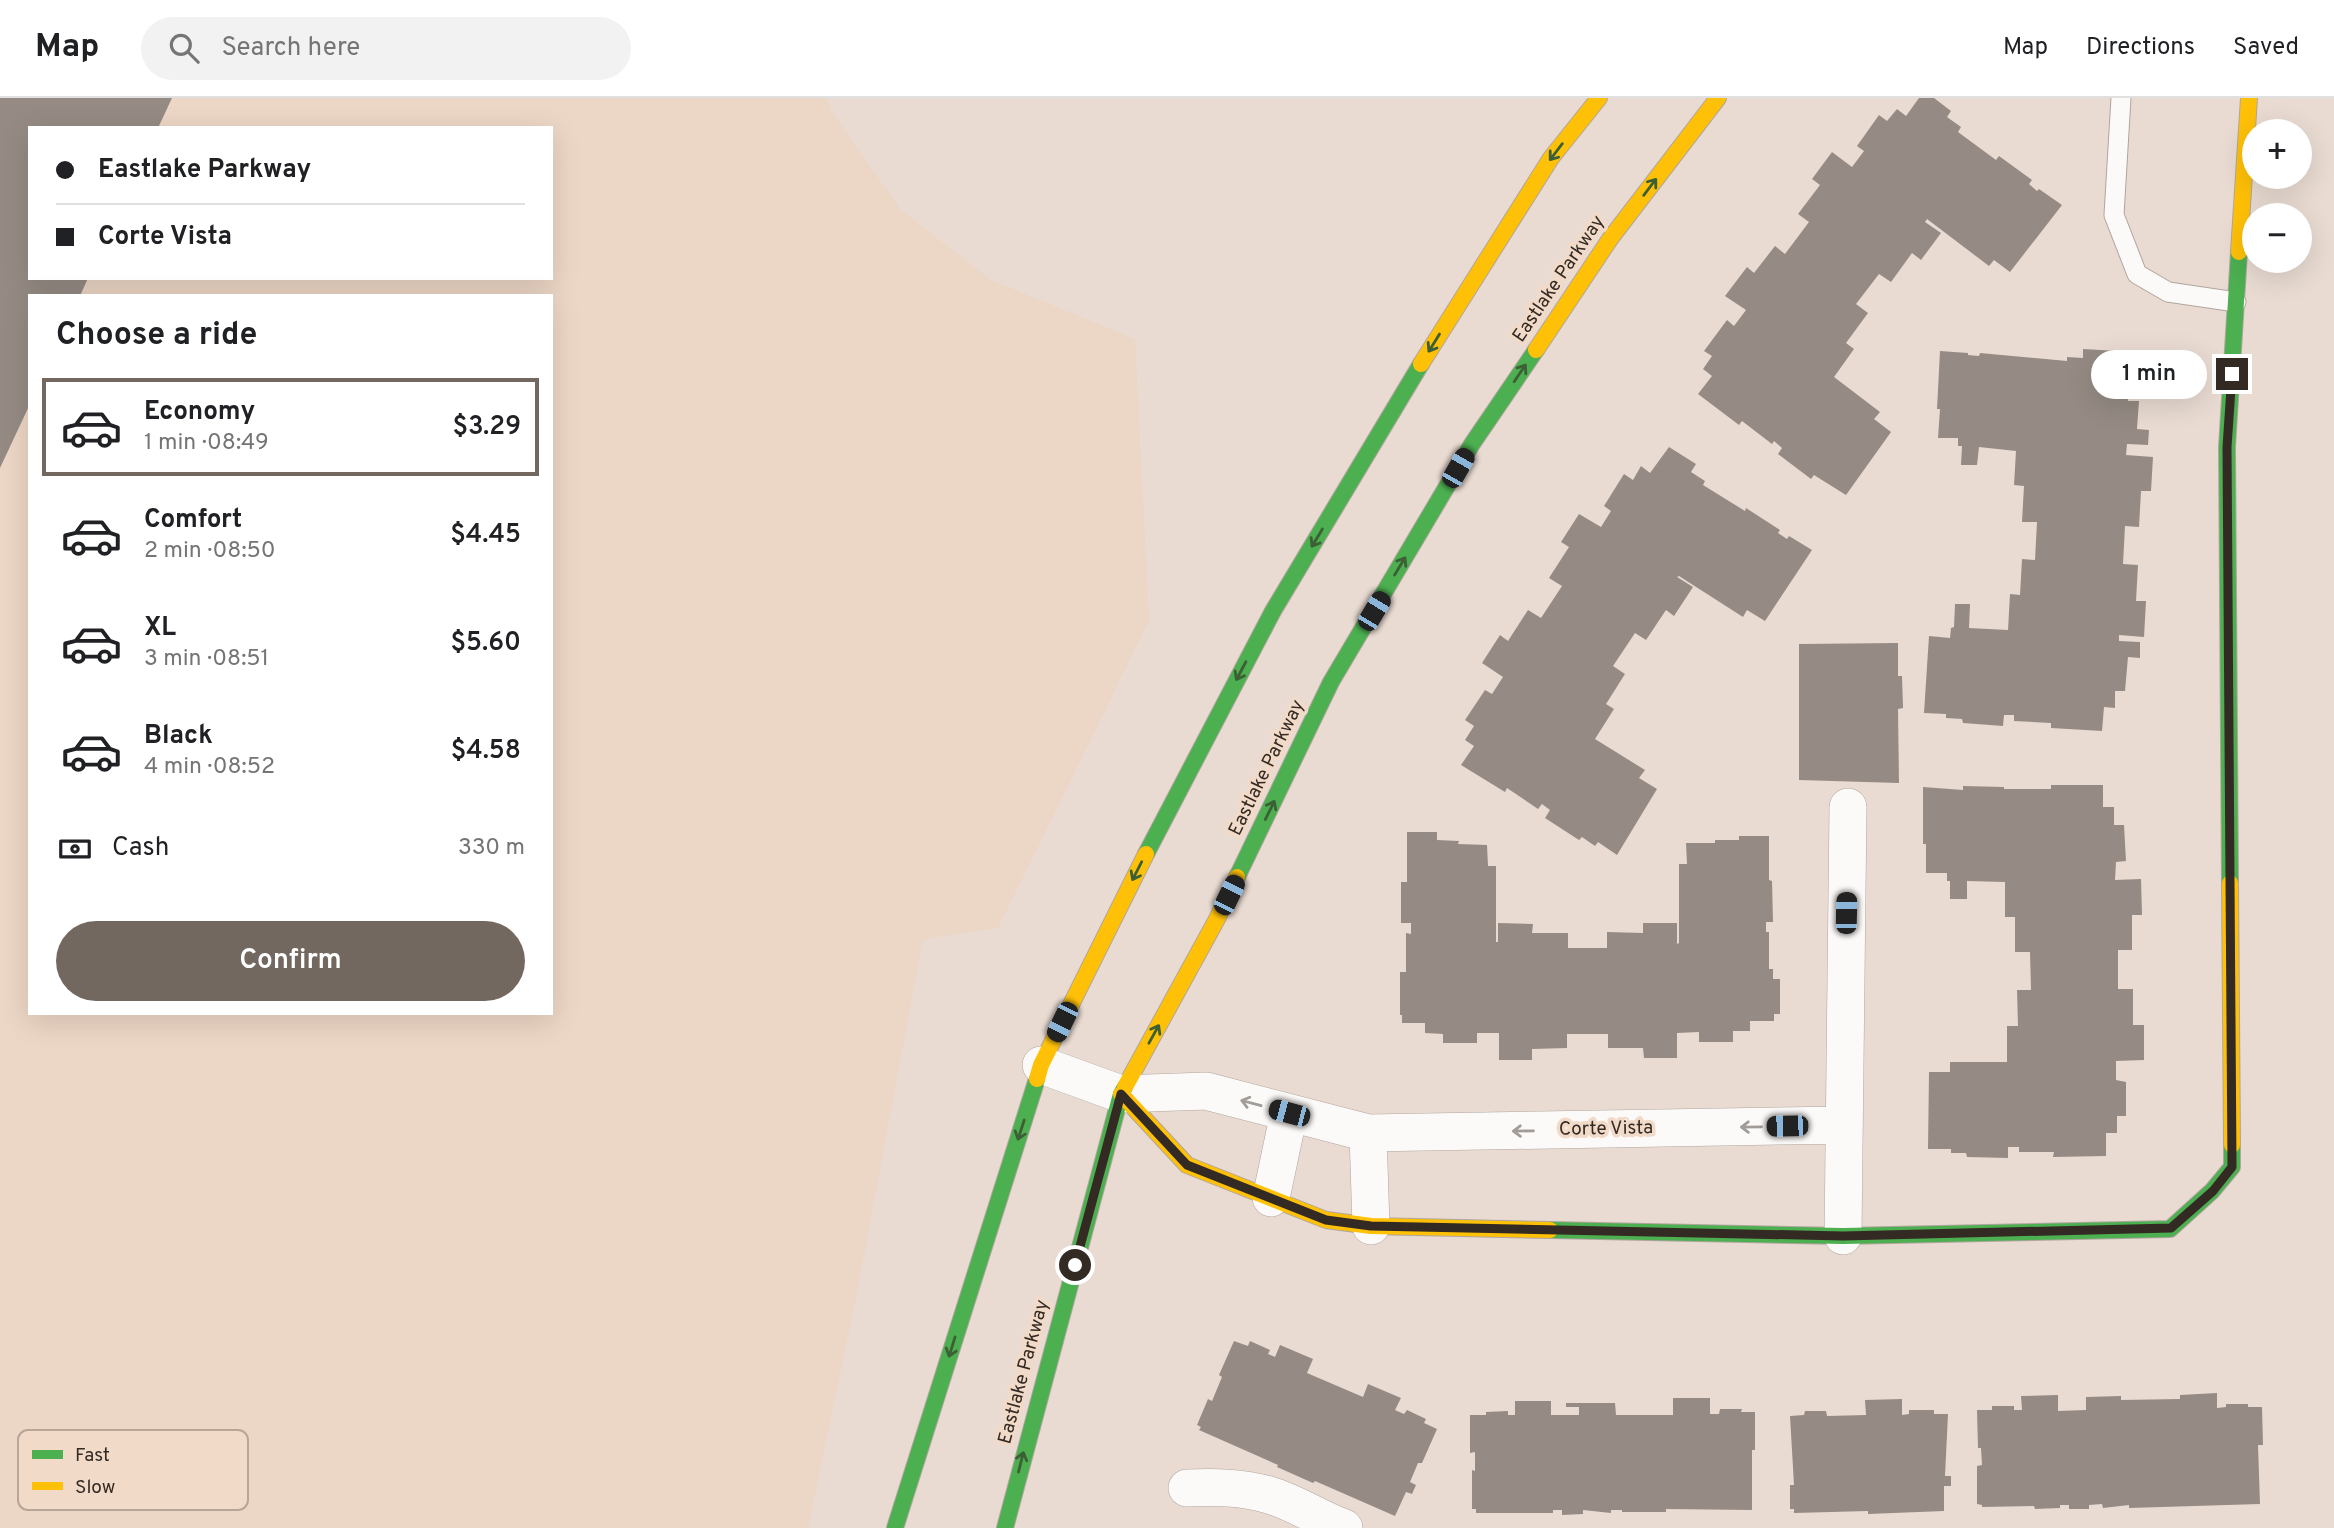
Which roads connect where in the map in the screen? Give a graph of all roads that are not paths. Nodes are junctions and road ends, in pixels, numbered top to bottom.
1 (1598, 98) edge
2 (1718, 98) edge
3 (2121, 98) edge
4 (2249, 98) edge
5 (2236, 302) junction
6 (1848, 807) dead end
7 (1041, 1065) junction
8 (1121, 1094) junction
9 (1289, 1113) junction
10 (1843, 1125) junction
11 (1368, 1133) junction
12 (1271, 1198) junction
13 (1371, 1226) junction
14 (1843, 1236) junction
15 (1187, 1488) dead end
16 (1328, 1525) edge
17 (895, 1528) edge
18 (1005, 1528) edge

1 -> 7 main road
8 -> 2 main road, Eastlake Parkway
3 - 5 lane
4 - 5 main road, Corte Vista
5 - 14 main road, Corte Vista
6 - 10 street
7 - 8 street, Corte Vista
7 -> 17 main road
9 -> 8 street, Corte Vista
8 - 12 main road, Corte Vista
18 -> 8 main road, Eastlake Parkway
9 - 11 street, Corte Vista
9 - 12 street
10 -> 11 street, Corte Vista
10 - 14 street
11 - 13 street
12 - 13 main road, Corte Vista
13 - 14 main road, Corte Vista
15 - 16 street

